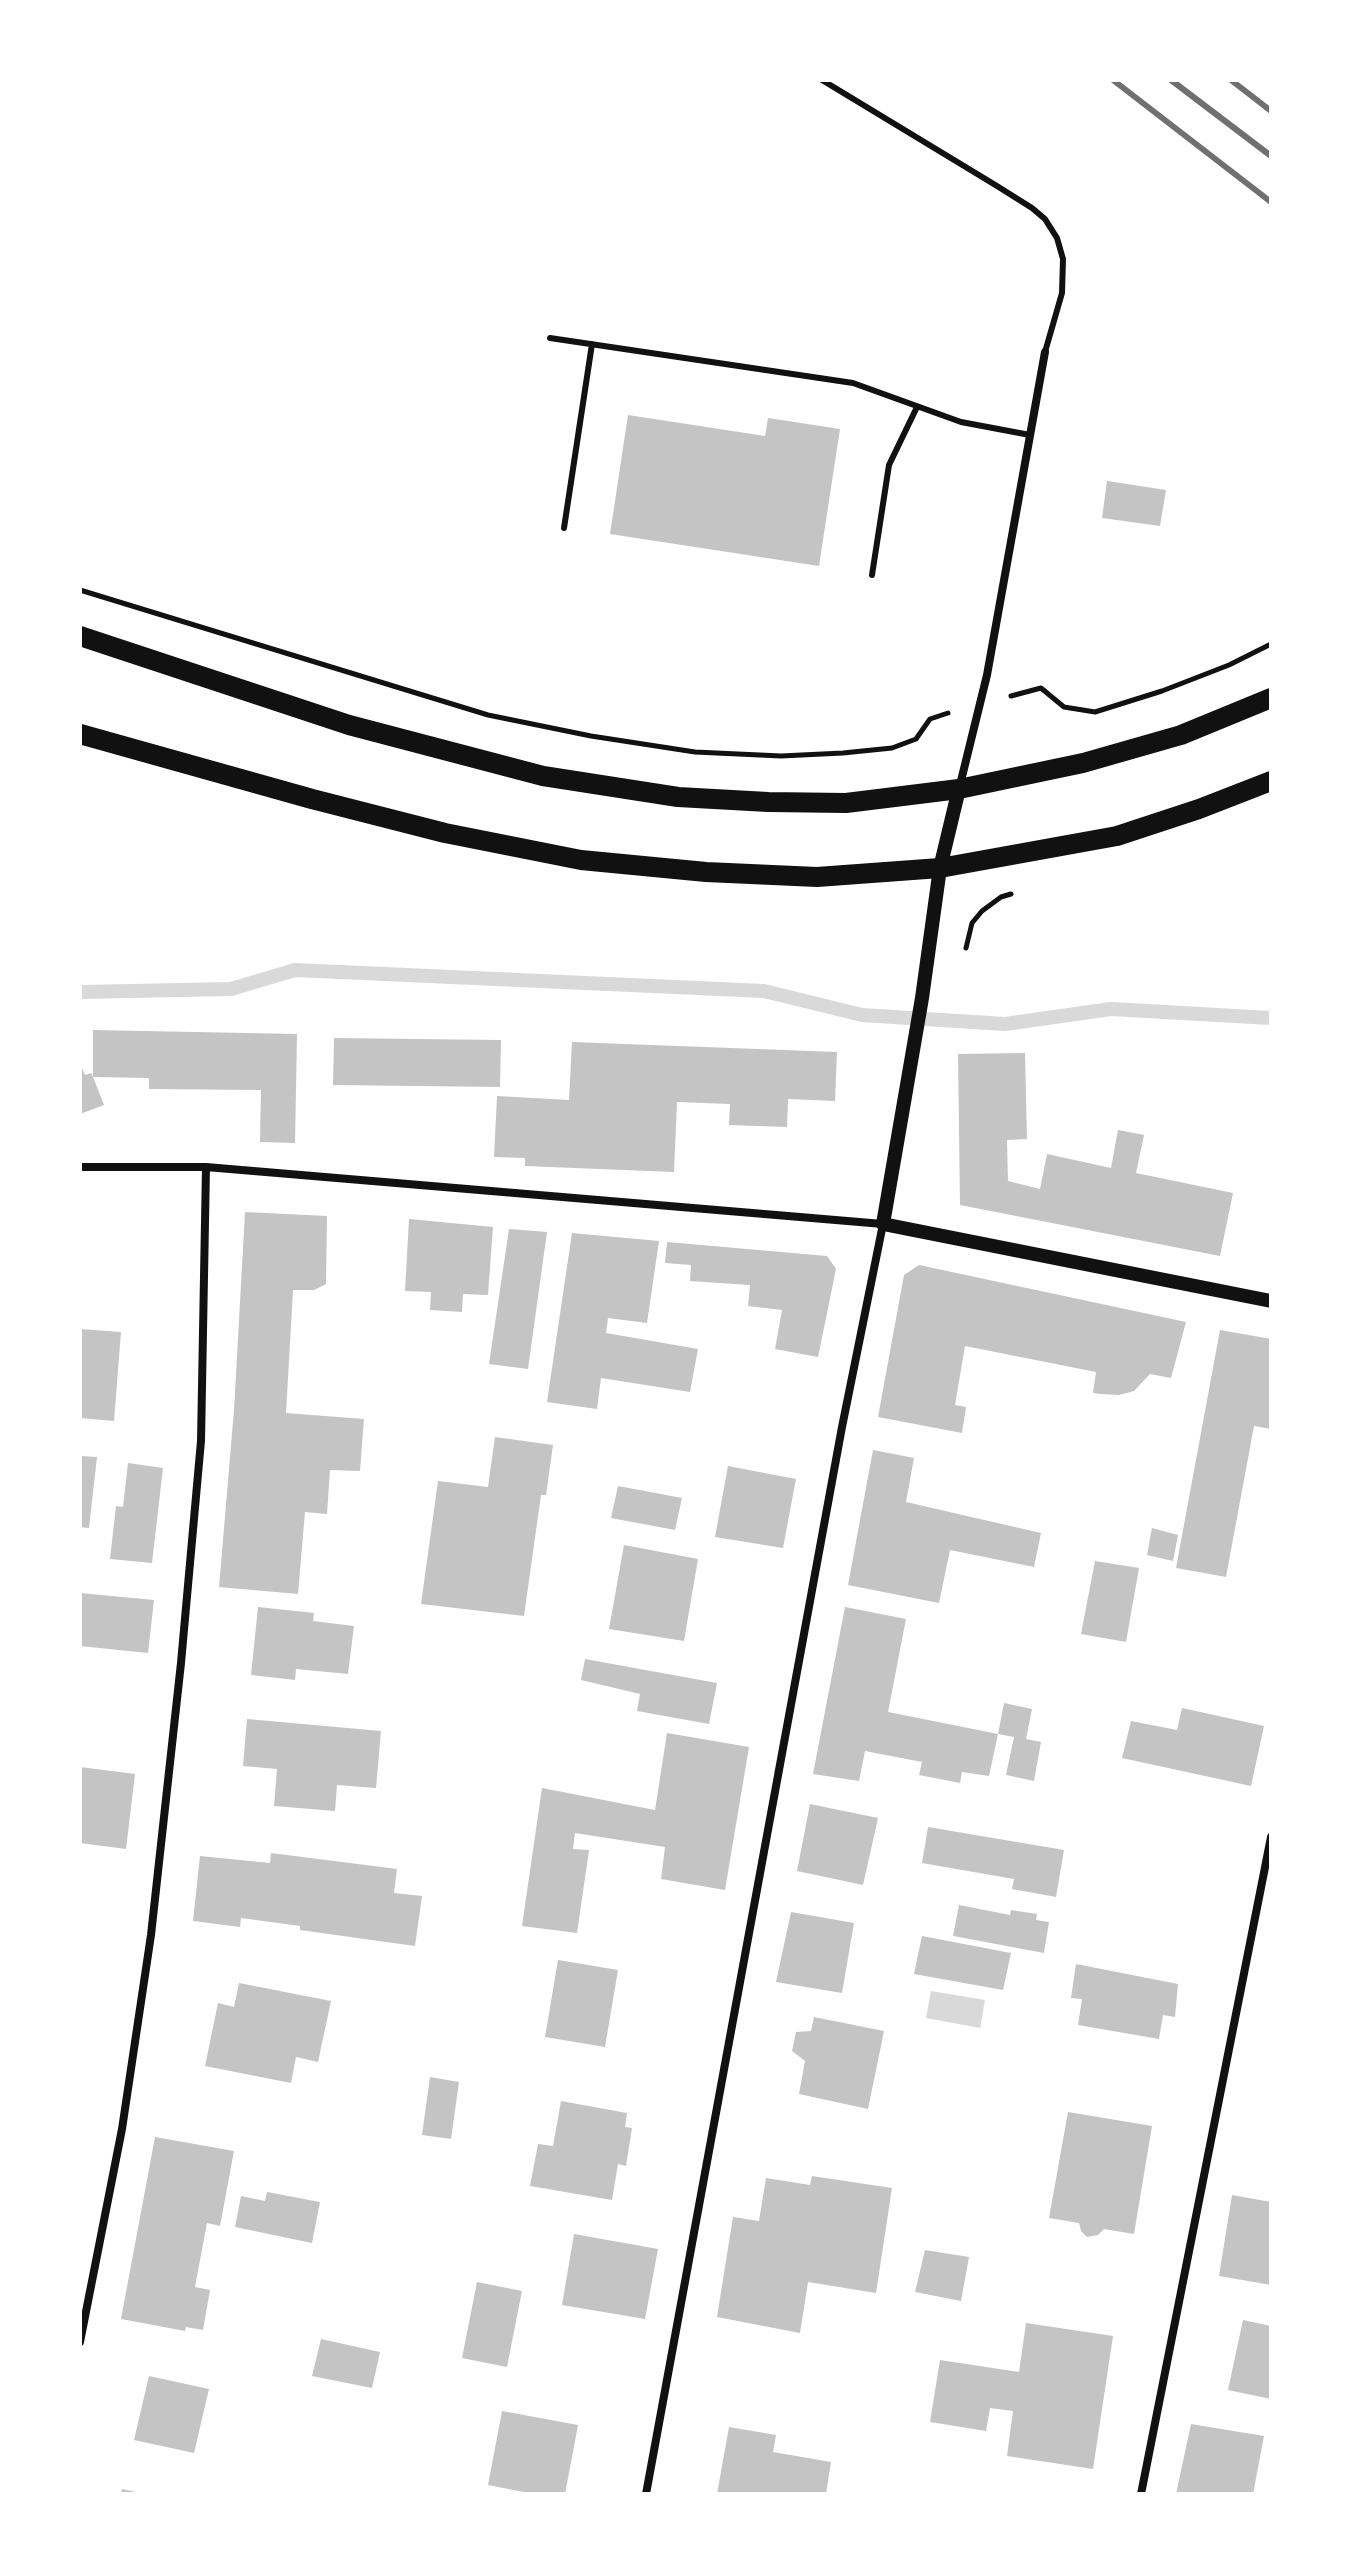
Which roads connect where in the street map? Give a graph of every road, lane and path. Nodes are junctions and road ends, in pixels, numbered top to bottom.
1 (822, 80) edge
2 (550, 338) dead end
3 (592, 344) junction
4 (1045, 352) joint
5 (917, 407) junction
6 (1030, 435) junction
7 (564, 528) dead end
8 (872, 575) dead end
9 (80, 590) edge
10 (80, 636) edge
11 (1271, 644) edge
12 (1271, 698) edge
13 (979, 704) junction
14 (80, 734) edge
15 (1271, 781) edge
16 (959, 789) junction
17 (940, 868) junction
18 (83, 1167) dead end
19 (206, 1167) junction
20 (883, 1224) junction
21 (1271, 1301) edge
22 (1271, 1837) edge
23 (80, 2342) edge
24 (646, 2494) edge
25 (1141, 2494) edge

1 - 4 lane
2 - 3 lane
3 - 5 lane
3 - 7 lane
4 - 6 street
5 - 6 lane
5 - 8 lane
6 - 13 street
9 - 13 path
10 - 16 main road
11 - 13 path
12 - 16 main road
13 - 16 street
14 - 17 main road
15 - 17 main road
16 - 17 street
17 - 20 street
18 - 19 street
19 - 20 street
19 - 23 street
20 - 21 street
20 - 24 street
22 - 25 street

